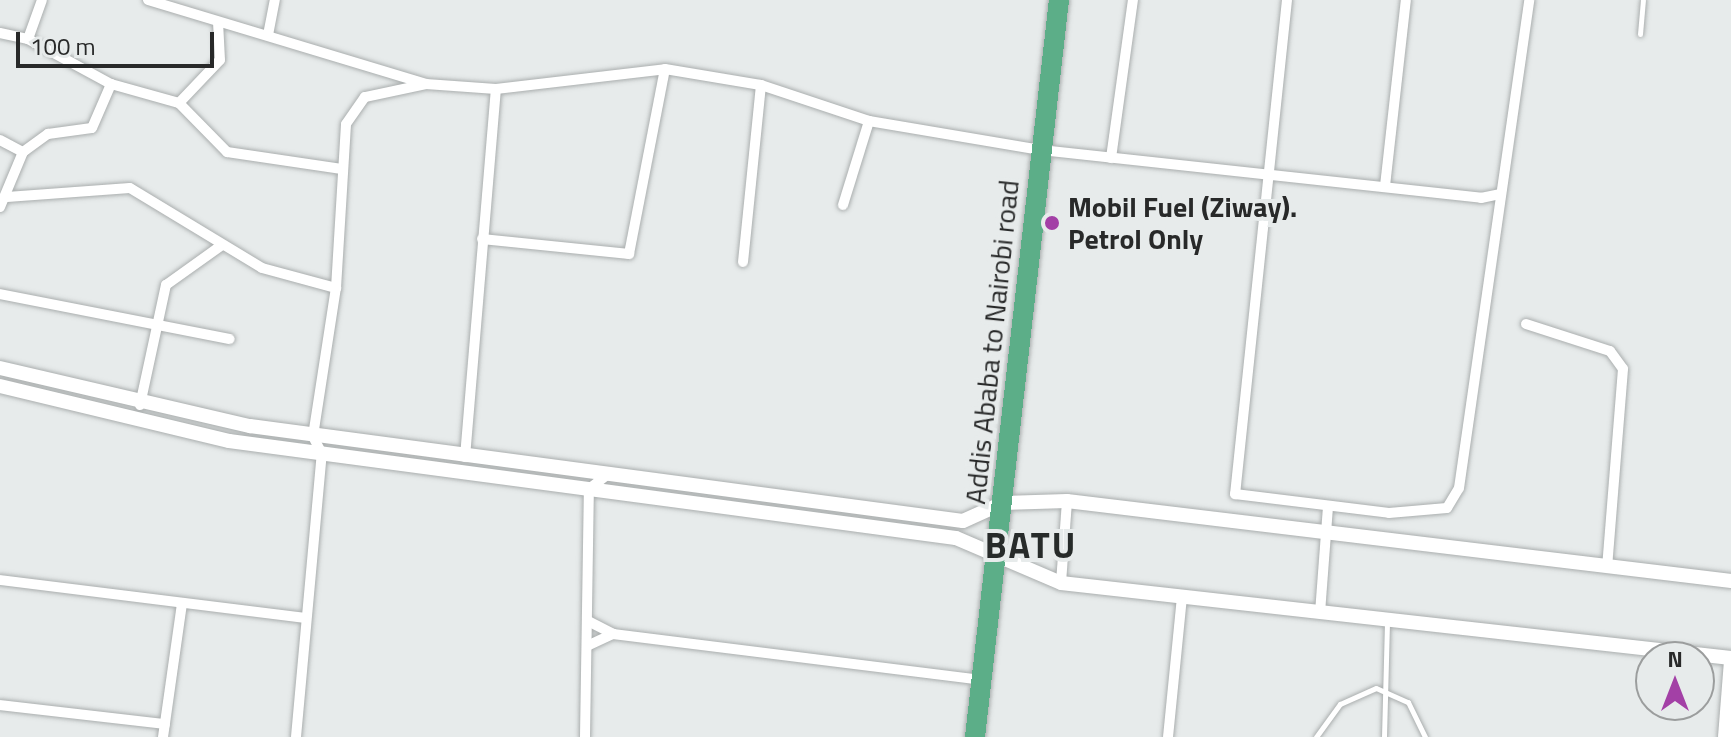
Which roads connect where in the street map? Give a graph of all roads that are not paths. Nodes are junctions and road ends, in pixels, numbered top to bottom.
1 (42, 0) edge
2 (148, 0) edge
3 (275, 0) edge
4 (1059, 0) edge
5 (1133, 0) edge
6 (1287, 0) edge
7 (1406, 0) edge
8 (1529, 0) edge
9 (1643, 0) edge
10 (218, 22) junction
11 (0, 33) edge
12 (1640, 34) dead end
13 (268, 35) junction
14 (28, 39) junction
15 (665, 69) junction
16 (111, 84) junction
17 (426, 84) junction
18 (761, 85) junction
19 (496, 89) junction
20 (179, 103) junction
21 (869, 121) junction
22 (0, 140) edge
23 (1041, 150) junction
24 (23, 152) junction
25 (1111, 158) junction
26 (342, 169) junction
27 (1268, 174) junction
28 (1385, 186) junction
29 (1500, 194) junction
30 (3, 202) edge
31 (843, 205) dead end
32 (482, 239) junction
33 (222, 245) junction
34 (743, 262) dead end
35 (336, 288) junction
36 (0, 294) edge
37 (1526, 324) dead end
38 (154, 325) junction
39 (230, 339) dead end
40 (0, 368) edge
41 (0, 386) edge
42 (140, 405) junction
43 (313, 436) junction
44 (322, 454) junction
45 (465, 457) junction
46 (607, 475) junction
47 (589, 489) junction
48 (1067, 501) junction
49 (1003, 503) junction
50 (1328, 507) junction
51 (1330, 529) junction
52 (997, 558) junction
53 (1607, 566) junction
54 (0, 580) edge
55 (1731, 581) edge
56 (1061, 583) junction
57 (1182, 596) junction
58 (182, 603) junction
59 (1320, 613) junction
60 (305, 618) junction
61 (588, 621) junction
62 (1387, 621) junction
63 (613, 634) junction
64 (587, 646) junction
65 (1731, 659) edge
66 (981, 680) junction
67 (1386, 690) junction
68 (0, 705) edge
69 (1729, 715) edge
70 (165, 724) junction
71 (163, 737) edge
72 (296, 737) edge
73 (585, 737) edge
74 (975, 737) edge
75 (1168, 737) edge
76 (1316, 737) edge
77 (1384, 737) edge
78 (1425, 737) edge
79 (1725, 737) edge

1 - 14 street
2 - 10 street
3 - 13 street
4 - 23 highway, Addis Ababa to Nairobi road
5 - 25 street
6 - 27 street
7 - 28 street
8 - 29 street
9 - 12 lane
10 - 13 street
10 - 20 street
11 - 14 street
13 - 17 street
14 - 16 street
15 - 18 street
15 - 19 street
15 - 32 street
16 - 20 street
16 - 24 street
17 - 19 street
17 - 26 street
18 - 21 street
18 - 34 street
19 - 32 street
20 - 26 street
21 - 23 street
21 - 31 street
22 - 24 street
23 - 25 street
23 - 49 highway, Addis Ababa to Nairobi road
24 - 30 street
25 - 27 street
26 - 35 street
27 - 28 street
27 - 50 street
28 - 29 street
29 - 50 street
30 - 33 street
32 - 45 street
33 - 35 street
33 - 38 street
35 - 43 street
36 - 38 street
37 - 53 street
38 - 39 street
38 - 42 street
40 - 42 main road
41 - 44 main road
42 - 43 main road
43 - 44 street
43 - 45 main road
44 - 47 main road
44 - 60 street
45 - 46 main road
46 - 47 street
46 - 49 main road
47 - 52 main road
47 - 61 street
48 - 49 main road
48 - 51 main road
48 - 56 street
49 - 52 highway, Addis Ababa to Nairobi road
50 - 51 street
51 - 53 main road
51 - 59 street
52 - 56 main road
52 - 66 highway, Addis Ababa to Nairobi road
53 - 55 main road
54 - 58 street
56 - 57 main road
57 - 59 main road
57 - 75 street
58 - 60 street
58 - 70 street
59 - 62 main road
60 - 72 street
61 - 63 street
61 - 64 street
62 - 65 main road
62 - 67 lane
63 - 64 street
63 - 66 street
64 - 73 street
65 - 69 main road
66 - 74 highway, Addis Ababa to Nairobi road
67 - 76 lane
67 - 77 lane
67 - 78 lane
68 - 70 street
69 - 79 main road
70 - 71 street

